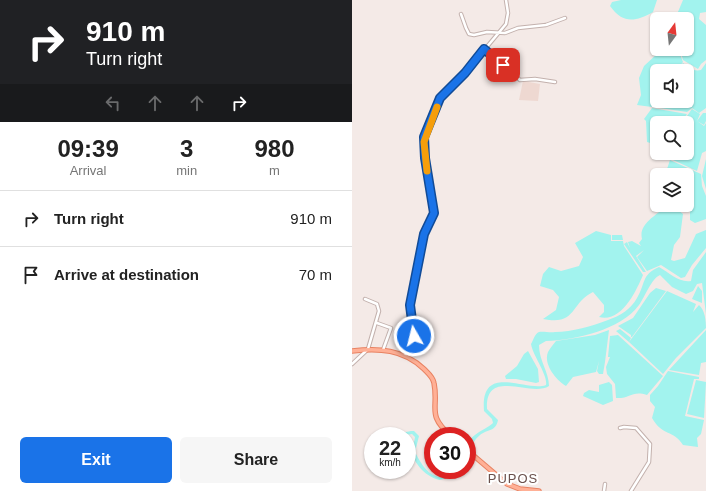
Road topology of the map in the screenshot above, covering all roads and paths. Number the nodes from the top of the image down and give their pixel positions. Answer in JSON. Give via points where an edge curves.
{"nodes":[{"id":1,"x":506,"y":0,"type":"edge"},
{"id":2,"x":461,"y":14,"type":"dead end"},
{"id":3,"x":565,"y":18,"type":"dead end"},
{"id":4,"x":499,"y":33,"type":"junction"},
{"id":5,"x":484,"y":49,"type":"junction"},
{"id":6,"x":555,"y":82,"type":"dead end"},
{"id":7,"x":365,"y":299,"type":"dead end"},
{"id":8,"x":377,"y":323,"type":"junction"},
{"id":9,"x":368,"y":349,"type":"junction"},
{"id":10,"x":382,"y":350,"type":"junction"},
{"id":11,"x":352,"y":351,"type":"edge"},
{"id":12,"x":405,"y":355,"type":"junction"},
{"id":13,"x":352,"y":364,"type":"edge"},
{"id":14,"x":442,"y":427,"type":"edge"},
{"id":15,"x":620,"y":428,"type":"dead end"},
{"id":16,"x":476,"y":458,"type":"edge"},
{"id":17,"x":605,"y":484,"type":"dead end"},
{"id":18,"x":531,"y":491,"type":"edge"},
{"id":19,"x":539,"y":491,"type":"edge"},
{"id":20,"x":604,"y":491,"type":"edge"},
{"id":21,"x":631,"y":491,"type":"edge"}],
"edges":[{"from":1,"to":4,"type":"street","via":[[507,20]]},
{"from":2,"to":4,"type":"street","via":[[469,34]]},
{"from":3,"to":4,"type":"street","via":[[538,27]]},
{"from":4,"to":5,"type":"street"},
{"from":5,"to":6,"type":"street","via":[[520,80]]},
{"from":5,"to":12,"type":"street","via":[[440,98],[424,137],[434,213],[424,234],[410,309],[413,340]]},
{"from":7,"to":8,"type":"street","via":[[379,307]]},
{"from":8,"to":9,"type":"street"},
{"from":8,"to":10,"type":"street","via":[[391,328]]},
{"from":9,"to":10,"type":"main road"},
{"from":9,"to":11,"type":"main road"},
{"from":9,"to":13,"type":"street"},
{"from":10,"to":12,"type":"main road"},
{"from":12,"to":14,"type":"main road","via":[[416,361],[432,377],[434,415]]},
{"from":15,"to":21,"type":"street","via":[[636,428],[650,444],[649,462]]},
{"from":16,"to":18,"type":"main road","via":[[507,484]]},
{"from":17,"to":20,"type":"street"},
{"from":18,"to":19,"type":"main road"}]}
